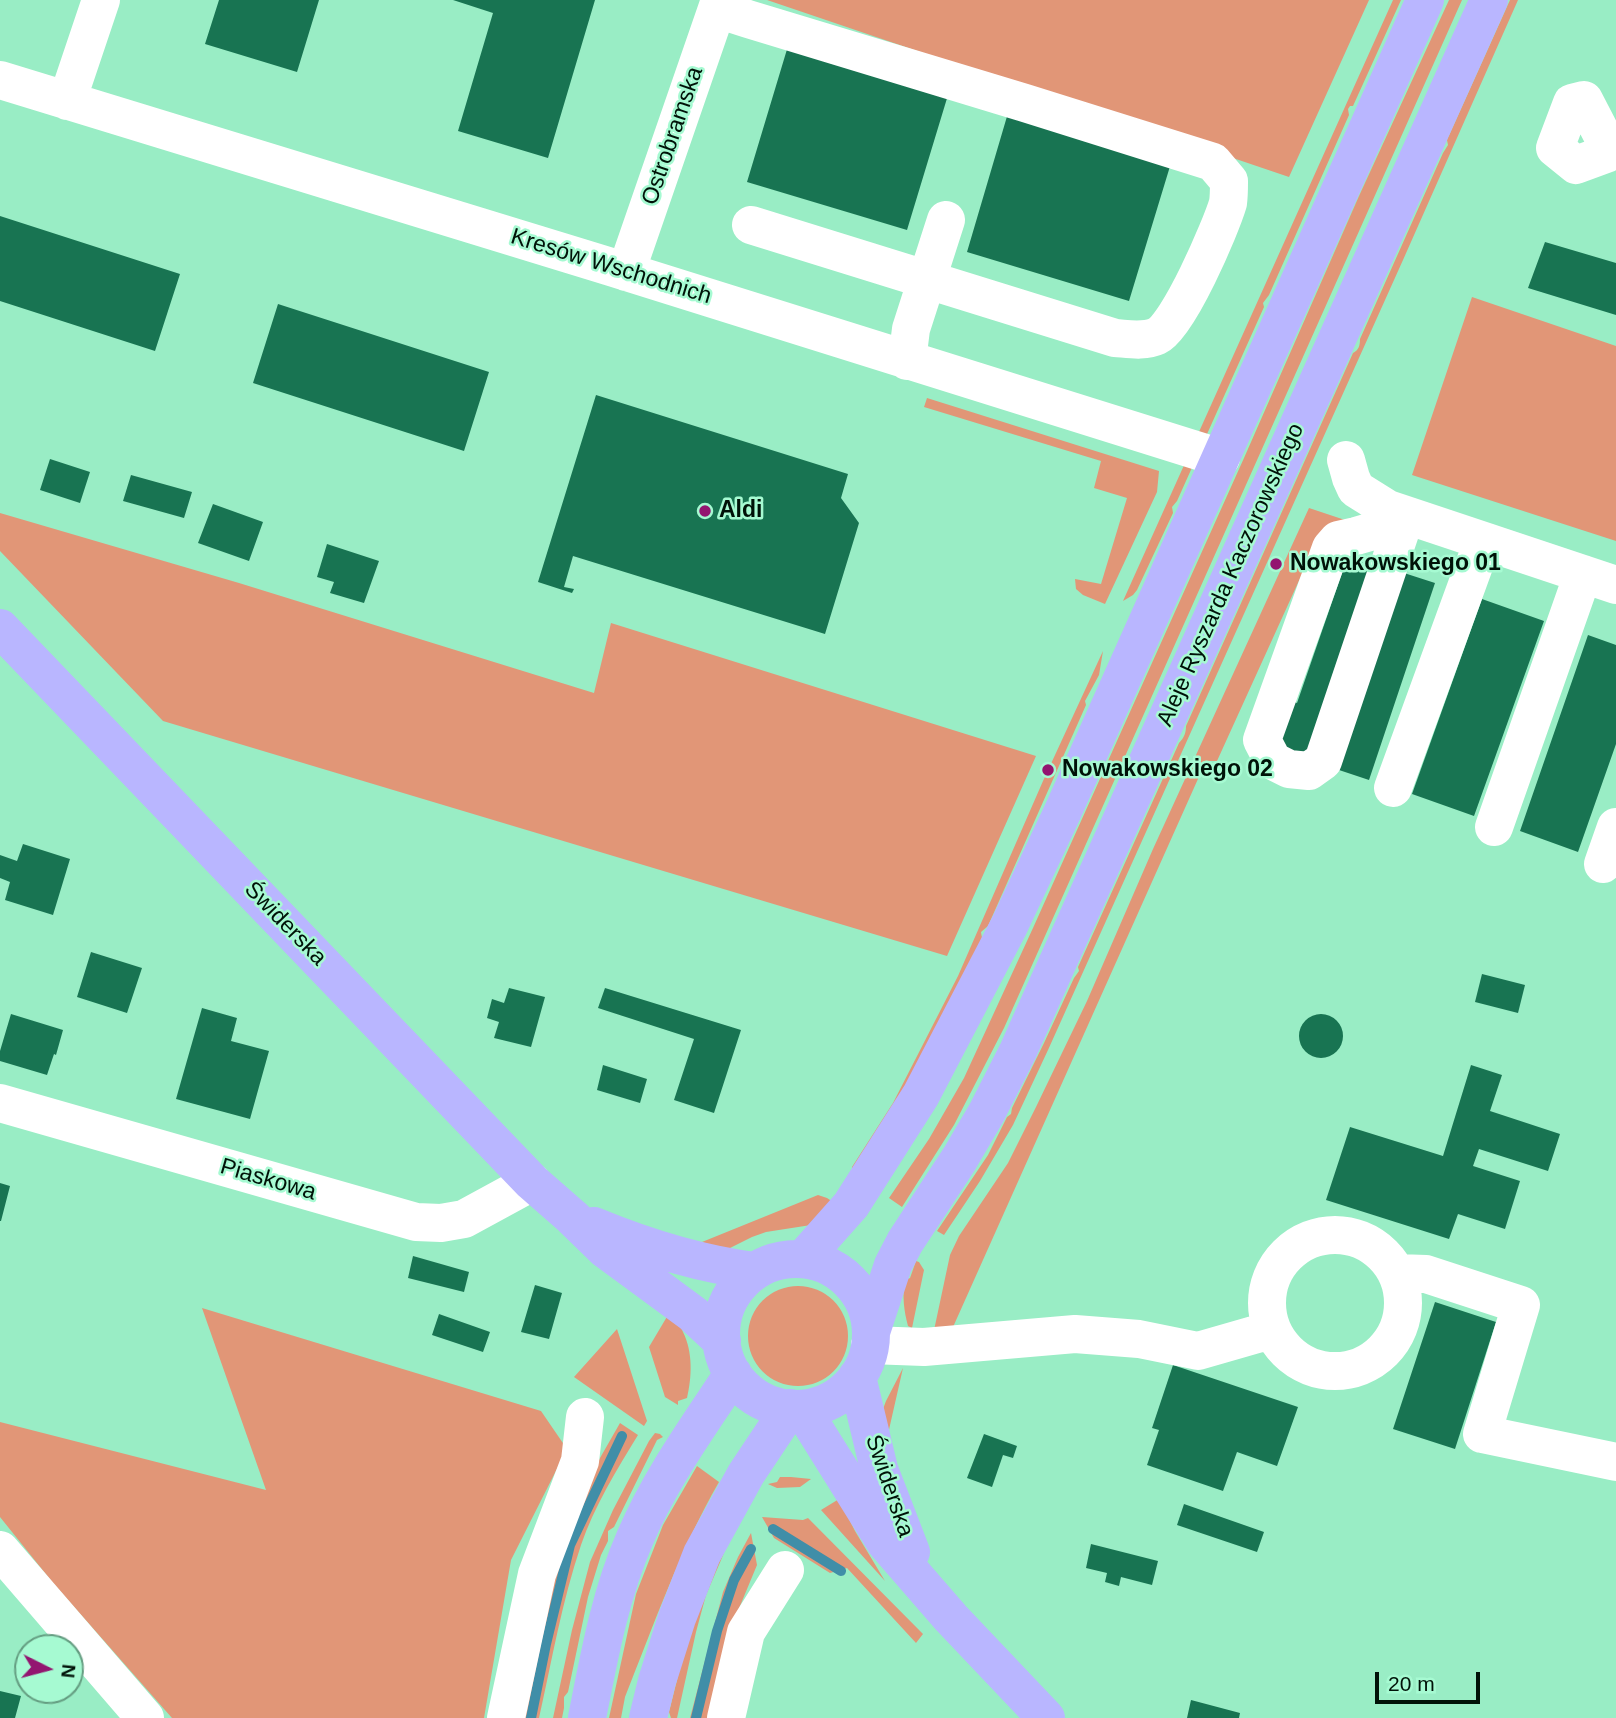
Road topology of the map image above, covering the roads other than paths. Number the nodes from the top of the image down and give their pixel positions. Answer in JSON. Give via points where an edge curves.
{"nodes":[{"id":1,"x":101,"y":0,"type":"edge"},
{"id":2,"x":1425,"y":0,"type":"edge"},
{"id":3,"x":1489,"y":0,"type":"edge"},
{"id":4,"x":718,"y":4,"type":"edge"},
{"id":5,"x":0,"y":80,"type":"edge"},
{"id":6,"x":67,"y":101,"type":"junction"},
{"id":7,"x":946,"y":220,"type":"dead end"},
{"id":8,"x":751,"y":225,"type":"dead end"},
{"id":9,"x":626,"y":272,"type":"junction"},
{"id":10,"x":927,"y":279,"type":"junction"},
{"id":11,"x":907,"y":361,"type":"junction"},
{"id":12,"x":1221,"y":458,"type":"junction"},
{"id":13,"x":1346,"y":460,"type":"dead end"},
{"id":14,"x":1403,"y":514,"type":"junction"},
{"id":15,"x":1483,"y":541,"type":"junction"},
{"id":16,"x":1599,"y":580,"type":"edge"},
{"id":17,"x":0,"y":628,"type":"edge"},
{"id":18,"x":1393,"y":788,"type":"dead end"},
{"id":19,"x":1494,"y":827,"type":"dead end"},
{"id":20,"x":1616,"y":827,"type":"edge"},
{"id":21,"x":1603,"y":864,"type":"dead end"},
{"id":22,"x":0,"y":1103,"type":"edge"},
{"id":23,"x":532,"y":1182,"type":"junction"},
{"id":24,"x":572,"y":1217,"type":"junction"},
{"id":25,"x":803,"y":1259,"type":"junction"},
{"id":26,"x":755,"y":1271,"type":"junction"},
{"id":27,"x":1397,"y":1273,"type":"junction"},
{"id":28,"x":1271,"y":1330,"type":"junction"},
{"id":29,"x":866,"y":1351,"type":"junction"},
{"id":30,"x":727,"y":1357,"type":"junction"},
{"id":31,"x":796,"y":1408,"type":"junction"},
{"id":32,"x":585,"y":1418,"type":"dead end"},
{"id":33,"x":1616,"y":1462,"type":"edge"},
{"id":34,"x":0,"y":1550,"type":"edge"},
{"id":35,"x":785,"y":1570,"type":"dead end"},
{"id":36,"x":929,"y":1592,"type":"junction"},
{"id":37,"x":145,"y":1718,"type":"edge"},
{"id":38,"x":506,"y":1718,"type":"edge"},
{"id":39,"x":586,"y":1718,"type":"edge"},
{"id":40,"x":648,"y":1718,"type":"edge"},
{"id":41,"x":726,"y":1718,"type":"edge"},
{"id":42,"x":1046,"y":1718,"type":"edge"}],
"edges":[{"from":1,"to":6,"type":"street"},
{"from":2,"to":12,"type":"main road"},
{"from":3,"to":29,"type":"main road","name":"Aleje Ryszarda Kaczorowskiego","via":[[1018,1051],[987,1112],[893,1265]]},
{"from":4,"to":9,"type":"street","name":"Ostrobramska"},
{"from":4,"to":10,"type":"street","via":[[747,19],[1213,162],[1229,181],[1216,236],[1180,309],[1160,335],[1143,340],[1115,338]]},
{"from":5,"to":6,"type":"street","name":"Kresów Wschodnich"},
{"from":6,"to":9,"type":"street","name":"Kresów Wschodnich"},
{"from":7,"to":10,"type":"street"},
{"from":8,"to":10,"type":"street"},
{"from":9,"to":11,"type":"street","name":"Kresów Wschodnich"},
{"from":10,"to":11,"type":"street"},
{"from":11,"to":12,"type":"street","name":"Kresów Wschodnich"},
{"from":12,"to":25,"type":"main road","via":[[1063,811],[946,1049],[861,1191]]},
{"from":13,"to":14,"type":"street","via":[[1356,489]]},
{"from":14,"to":14,"type":"street","via":[[1322,761],[1308,771],[1289,769],[1273,761],[1262,740],[1331,548],[1338,540],[1390,526]]},
{"from":14,"to":15,"type":"street"},
{"from":15,"to":16,"type":"street"},
{"from":15,"to":18,"type":"street"},
{"from":16,"to":19,"type":"street"},
{"from":17,"to":23,"type":"main road","name":"Świderska"},
{"from":20,"to":21,"type":"street"},
{"from":22,"to":23,"type":"street","name":"Piaskowa","via":[[416,1222],[464,1219]]},
{"from":23,"to":24,"type":"main road","name":"Świderska"},
{"from":24,"to":26,"type":"main road","name":"Świderska","via":[[692,1259]]},
{"from":24,"to":30,"type":"main road","name":"Świderska","via":[[606,1250],[693,1314]]},
{"from":25,"to":26,"type":"main road","via":[[778,1261]]},
{"from":25,"to":29,"type":"main road","via":[[829,1267],[859,1293],[869,1318]]},
{"from":26,"to":30,"type":"main road","via":[[744,1280],[724,1314]]},
{"from":27,"to":28,"type":"street","via":[[1383,1254],[1364,1241],[1341,1235],[1318,1237],[1296,1246],[1279,1262],[1269,1283],[1266,1307]]},
{"from":27,"to":28,"type":"street","via":[[1403,1294],[1395,1337],[1363,1366],[1342,1372],[1320,1371],[1299,1363]]},
{"from":27,"to":33,"type":"street","via":[[1426,1275],[1521,1305],[1482,1434]]},
{"from":28,"to":29,"type":"street","via":[[1198,1351],[1139,1339],[1075,1334]]},
{"from":29,"to":31,"type":"main road","via":[[848,1387],[827,1402]]},
{"from":29,"to":36,"type":"main road","name":"Świderska","via":[[879,1469]]},
{"from":30,"to":31,"type":"main road","via":[[740,1383],[757,1398]]},
{"from":30,"to":39,"type":"main road","via":[[634,1539],[613,1599]]},
{"from":31,"to":36,"type":"main road","name":"Świderska","via":[[885,1542]]},
{"from":31,"to":40,"type":"main road","via":[[746,1474],[702,1554],[677,1618]]},
{"from":32,"to":38,"type":"street","via":[[580,1461],[537,1574]]},
{"from":34,"to":37,"type":"street"},
{"from":35,"to":41,"type":"street","via":[[746,1632]]},
{"from":36,"to":42,"type":"main road","name":"Świderska"}]}
